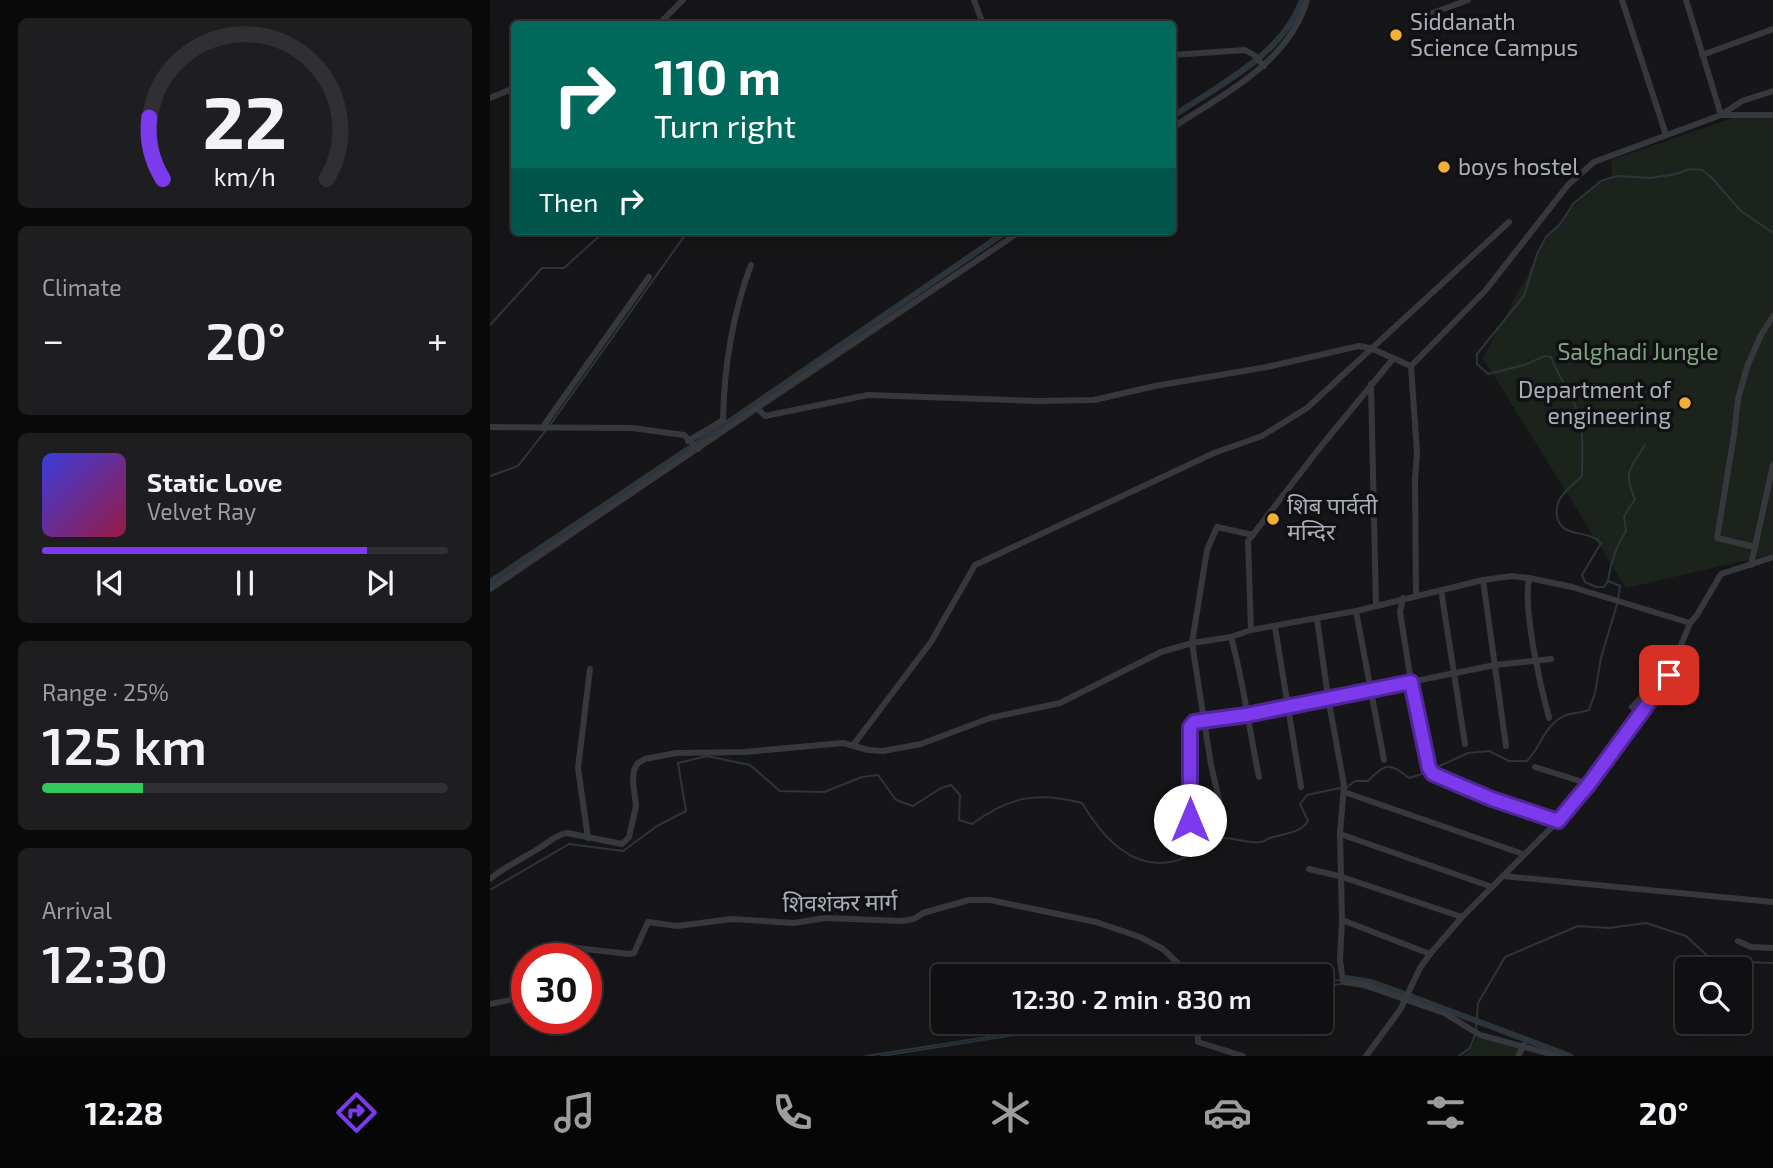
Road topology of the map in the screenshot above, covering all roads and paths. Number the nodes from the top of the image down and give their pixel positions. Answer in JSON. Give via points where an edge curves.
{"nodes":[{"id":1,"x":683,"y":0,"type":"edge"},
{"id":2,"x":975,"y":0,"type":"edge"},
{"id":3,"x":1307,"y":0,"type":"edge"},
{"id":4,"x":1468,"y":0,"type":"edge"},
{"id":5,"x":1622,"y":0,"type":"edge"},
{"id":6,"x":1686,"y":0,"type":"edge"},
{"id":7,"x":1414,"y":20,"type":"dead end"},
{"id":8,"x":662,"y":21,"type":"edge"},
{"id":9,"x":982,"y":21,"type":"edge"},
{"id":10,"x":1773,"y":29,"type":"edge"},
{"id":11,"x":1176,"y":55,"type":"edge"},
{"id":12,"x":1702,"y":55,"type":"junction"},
{"id":13,"x":1260,"y":62,"type":"junction"},
{"id":14,"x":511,"y":89,"type":"edge"},
{"id":15,"x":1773,"y":90,"type":"edge"},
{"id":16,"x":490,"y":98,"type":"edge"},
{"id":17,"x":1721,"y":115,"type":"junction"},
{"id":18,"x":1773,"y":115,"type":"edge"},
{"id":19,"x":1176,"y":125,"type":"edge"},
{"id":20,"x":1666,"y":135,"type":"junction"},
{"id":21,"x":1509,"y":222,"type":"dead end"},
{"id":22,"x":1015,"y":235,"type":"edge"},
{"id":23,"x":751,"y":265,"type":"dead end"},
{"id":24,"x":649,"y":277,"type":"dead end"},
{"id":25,"x":1773,"y":316,"type":"edge"},
{"id":26,"x":1370,"y":348,"type":"junction"},
{"id":27,"x":1392,"y":360,"type":"junction"},
{"id":28,"x":1411,"y":366,"type":"junction"},
{"id":29,"x":1371,"y":384,"type":"junction"},
{"id":30,"x":757,"y":408,"type":"junction"},
{"id":31,"x":490,"y":427,"type":"edge"},
{"id":32,"x":547,"y":428,"type":"junction"},
{"id":33,"x":693,"y":445,"type":"junction"},
{"id":34,"x":1773,"y":466,"type":"edge"},
{"id":35,"x":1252,"y":535,"type":"junction"},
{"id":36,"x":1755,"y":547,"type":"junction"},
{"id":37,"x":1773,"y":557,"type":"edge"},
{"id":38,"x":1751,"y":565,"type":"junction"},
{"id":39,"x":1529,"y":578,"type":"junction"},
{"id":40,"x":1483,"y":580,"type":"junction"},
{"id":41,"x":490,"y":589,"type":"edge"},
{"id":42,"x":1441,"y":590,"type":"junction"},
{"id":43,"x":1416,"y":595,"type":"junction"},
{"id":44,"x":1403,"y":598,"type":"junction"},
{"id":45,"x":1376,"y":606,"type":"junction"},
{"id":46,"x":1356,"y":611,"type":"junction"},
{"id":47,"x":1317,"y":619,"type":"junction"},
{"id":48,"x":1690,"y":623,"type":"junction"},
{"id":49,"x":1275,"y":626,"type":"junction"},
{"id":50,"x":1251,"y":630,"type":"junction"},
{"id":51,"x":1231,"y":637,"type":"junction"},
{"id":52,"x":1192,"y":643,"type":"junction"},
{"id":53,"x":1537,"y":659,"type":"junction"},
{"id":54,"x":1551,"y":659,"type":"dead end"},
{"id":55,"x":1495,"y":665,"type":"junction"},
{"id":56,"x":590,"y":669,"type":"dead end"},
{"id":57,"x":1453,"y":674,"type":"junction"},
{"id":58,"x":1411,"y":682,"type":"junction"},
{"id":59,"x":1370,"y":690,"type":"junction"},
{"id":60,"x":1654,"y":696,"type":"junction"},
{"id":61,"x":1328,"y":697,"type":"junction"},
{"id":62,"x":1288,"y":706,"type":"junction"},
{"id":63,"x":1632,"y":707,"type":"dead end"},
{"id":64,"x":1246,"y":715,"type":"junction"},
{"id":65,"x":1549,"y":718,"type":"dead end"},
{"id":66,"x":1204,"y":720,"type":"junction"},
{"id":67,"x":854,"y":744,"type":"junction"},
{"id":68,"x":1465,"y":744,"type":"dead end"},
{"id":69,"x":1506,"y":746,"type":"dead end"},
{"id":70,"x":1384,"y":760,"type":"dead end"},
{"id":71,"x":1535,"y":767,"type":"dead end"},
{"id":72,"x":1259,"y":777,"type":"dead end"},
{"id":73,"x":1589,"y":784,"type":"junction"},
{"id":74,"x":1301,"y":787,"type":"dead end"},
{"id":75,"x":1344,"y":788,"type":"junction"},
{"id":76,"x":1220,"y":804,"type":"dead end"},
{"id":77,"x":1190,"y":820,"type":"dead end"},
{"id":78,"x":1558,"y":821,"type":"junction"},
{"id":79,"x":1339,"y":834,"type":"junction"},
{"id":80,"x":588,"y":838,"type":"junction"},
{"id":81,"x":1523,"y":854,"type":"junction"},
{"id":82,"x":1309,"y":869,"type":"dead end"},
{"id":83,"x":1339,"y":876,"type":"junction"},
{"id":84,"x":1503,"y":876,"type":"junction"},
{"id":85,"x":490,"y":879,"type":"edge"},
{"id":86,"x":1492,"y":887,"type":"junction"},
{"id":87,"x":1773,"y":902,"type":"edge"},
{"id":88,"x":1462,"y":917,"type":"junction"},
{"id":89,"x":1342,"y":920,"type":"junction"},
{"id":90,"x":1738,"y":941,"type":"dead end"},
{"id":91,"x":1773,"y":948,"type":"edge"},
{"id":92,"x":602,"y":951,"type":"edge"},
{"id":93,"x":1430,"y":954,"type":"junction"},
{"id":94,"x":1178,"y":964,"type":"edge"},
{"id":95,"x":1405,"y":999,"type":"junction"},
{"id":96,"x":511,"y":1000,"type":"edge"},
{"id":97,"x":490,"y":1004,"type":"edge"},
{"id":98,"x":1198,"y":1034,"type":"edge"},
{"id":99,"x":1524,"y":1045,"type":"junction"},
{"id":100,"x":1243,"y":1056,"type":"edge"},
{"id":101,"x":1366,"y":1056,"type":"edge"},
{"id":102,"x":1518,"y":1056,"type":"edge"},
{"id":103,"x":1558,"y":1056,"type":"edge"}],
"edges":[{"from":1,"to":8,"type":"street"},
{"from":2,"to":9,"type":"street"},
{"from":3,"to":13,"type":"street","via":[[1293,33]]},
{"from":4,"to":7,"type":"street"},
{"from":5,"to":20,"type":"street"},
{"from":6,"to":12,"type":"street"},
{"from":10,"to":12,"type":"street"},
{"from":11,"to":13,"type":"street","via":[[1245,50]]},
{"from":12,"to":17,"type":"street"},
{"from":13,"to":19,"type":"street"},
{"from":14,"to":16,"type":"street"},
{"from":15,"to":17,"type":"street"},
{"from":17,"to":18,"type":"street"},
{"from":17,"to":20,"type":"street"},
{"from":20,"to":28,"type":"street","via":[[1594,162],[1568,185],[1485,291]]},
{"from":21,"to":26,"type":"street"},
{"from":22,"to":30,"type":"street"},
{"from":23,"to":33,"type":"street","via":[[726,370],[723,420]]},
{"from":24,"to":32,"type":"street"},
{"from":25,"to":36,"type":"street","via":[[1747,367],[1738,398],[1717,538]]},
{"from":26,"to":27,"type":"street"},
{"from":26,"to":30,"type":"street","via":[[1359,346],[1094,400],[868,395],[765,416]]},
{"from":26,"to":67,"type":"street","via":[[1307,408],[1262,436],[1214,453],[975,565],[931,642]]},
{"from":27,"to":28,"type":"street"},
{"from":27,"to":29,"type":"street"},
{"from":28,"to":43,"type":"street","via":[[1417,453]]},
{"from":29,"to":35,"type":"street"},
{"from":29,"to":45,"type":"street"},
{"from":30,"to":33,"type":"street"},
{"from":31,"to":32,"type":"street"},
{"from":32,"to":33,"type":"street","via":[[632,428],[684,435]]},
{"from":33,"to":41,"type":"street"},
{"from":34,"to":36,"type":"street"},
{"from":35,"to":50,"type":"street","via":[[1248,541]]},
{"from":35,"to":52,"type":"street","via":[[1217,527],[1207,550]]},
{"from":36,"to":38,"type":"street"},
{"from":37,"to":38,"type":"street"},
{"from":38,"to":48,"type":"street","via":[[1721,574]]},
{"from":39,"to":40,"type":"street"},
{"from":39,"to":48,"type":"street"},
{"from":39,"to":53,"type":"street","via":[[1527,597]]},
{"from":40,"to":42,"type":"street"},
{"from":40,"to":55,"type":"street"},
{"from":42,"to":43,"type":"street"},
{"from":42,"to":57,"type":"street"},
{"from":43,"to":44,"type":"street"},
{"from":44,"to":45,"type":"street"},
{"from":44,"to":58,"type":"street","via":[[1400,612]]},
{"from":45,"to":46,"type":"street"},
{"from":46,"to":47,"type":"street"},
{"from":46,"to":59,"type":"street"},
{"from":47,"to":49,"type":"street"},
{"from":47,"to":61,"type":"street"},
{"from":48,"to":60,"type":"street","via":[[1669,675]]},
{"from":49,"to":50,"type":"street"},
{"from":49,"to":62,"type":"street"},
{"from":50,"to":51,"type":"street"},
{"from":51,"to":52,"type":"street"},
{"from":51,"to":64,"type":"street"},
{"from":52,"to":66,"type":"street"},
{"from":52,"to":67,"type":"street","via":[[1161,652],[1060,703],[990,718],[920,744],[883,751]]},
{"from":53,"to":54,"type":"street"},
{"from":53,"to":55,"type":"street"},
{"from":53,"to":65,"type":"street"},
{"from":55,"to":57,"type":"street"},
{"from":55,"to":69,"type":"street"},
{"from":56,"to":80,"type":"street","via":[[578,768]]},
{"from":57,"to":58,"type":"street"},
{"from":57,"to":68,"type":"street"},
{"from":58,"to":59,"type":"street"},
{"from":58,"to":78,"type":"street","via":[[1431,771],[1492,799]]},
{"from":59,"to":61,"type":"street"},
{"from":59,"to":70,"type":"street"},
{"from":60,"to":63,"type":"street","via":[[1647,691]]},
{"from":60,"to":73,"type":"street"},
{"from":61,"to":62,"type":"street"},
{"from":61,"to":75,"type":"street"},
{"from":62,"to":64,"type":"street"},
{"from":62,"to":74,"type":"street"},
{"from":64,"to":66,"type":"street"},
{"from":64,"to":72,"type":"street"},
{"from":66,"to":76,"type":"street"},
{"from":66,"to":77,"type":"street","via":[[1190,727]]},
{"from":67,"to":80,"type":"street","via":[[676,753],[645,759],[634,770],[636,806],[629,837],[622,844]]},
{"from":71,"to":73,"type":"street"},
{"from":73,"to":78,"type":"street"},
{"from":75,"to":79,"type":"street"},
{"from":75,"to":81,"type":"street"},
{"from":78,"to":81,"type":"street"},
{"from":79,"to":83,"type":"street"},
{"from":79,"to":86,"type":"street"},
{"from":80,"to":85,"type":"street","via":[[559,834]]},
{"from":81,"to":84,"type":"street"},
{"from":82,"to":83,"type":"street"},
{"from":83,"to":88,"type":"street"},
{"from":83,"to":89,"type":"street"},
{"from":84,"to":86,"type":"street"},
{"from":84,"to":87,"type":"street"},
{"from":86,"to":88,"type":"street"},
{"from":88,"to":93,"type":"street"},
{"from":89,"to":93,"type":"street"},
{"from":89,"to":95,"type":"street","via":[[1344,983]]},
{"from":90,"to":91,"type":"street"},
{"from":92,"to":94,"type":"street","name":"शिवशंकर मार्ग","via":[[634,953],[648,922],[677,926],[732,919],[794,923],[825,918],[901,920],[969,900],[990,900],[1096,922],[1153,942]]},
{"from":93,"to":95,"type":"street"},
{"from":95,"to":99,"type":"street","via":[[1444,1013],[1477,1033]]},
{"from":95,"to":101,"type":"street"},
{"from":96,"to":97,"type":"street"},
{"from":98,"to":100,"type":"street","via":[[1198,1042]]},
{"from":99,"to":102,"type":"street"},
{"from":99,"to":103,"type":"street"}]}
